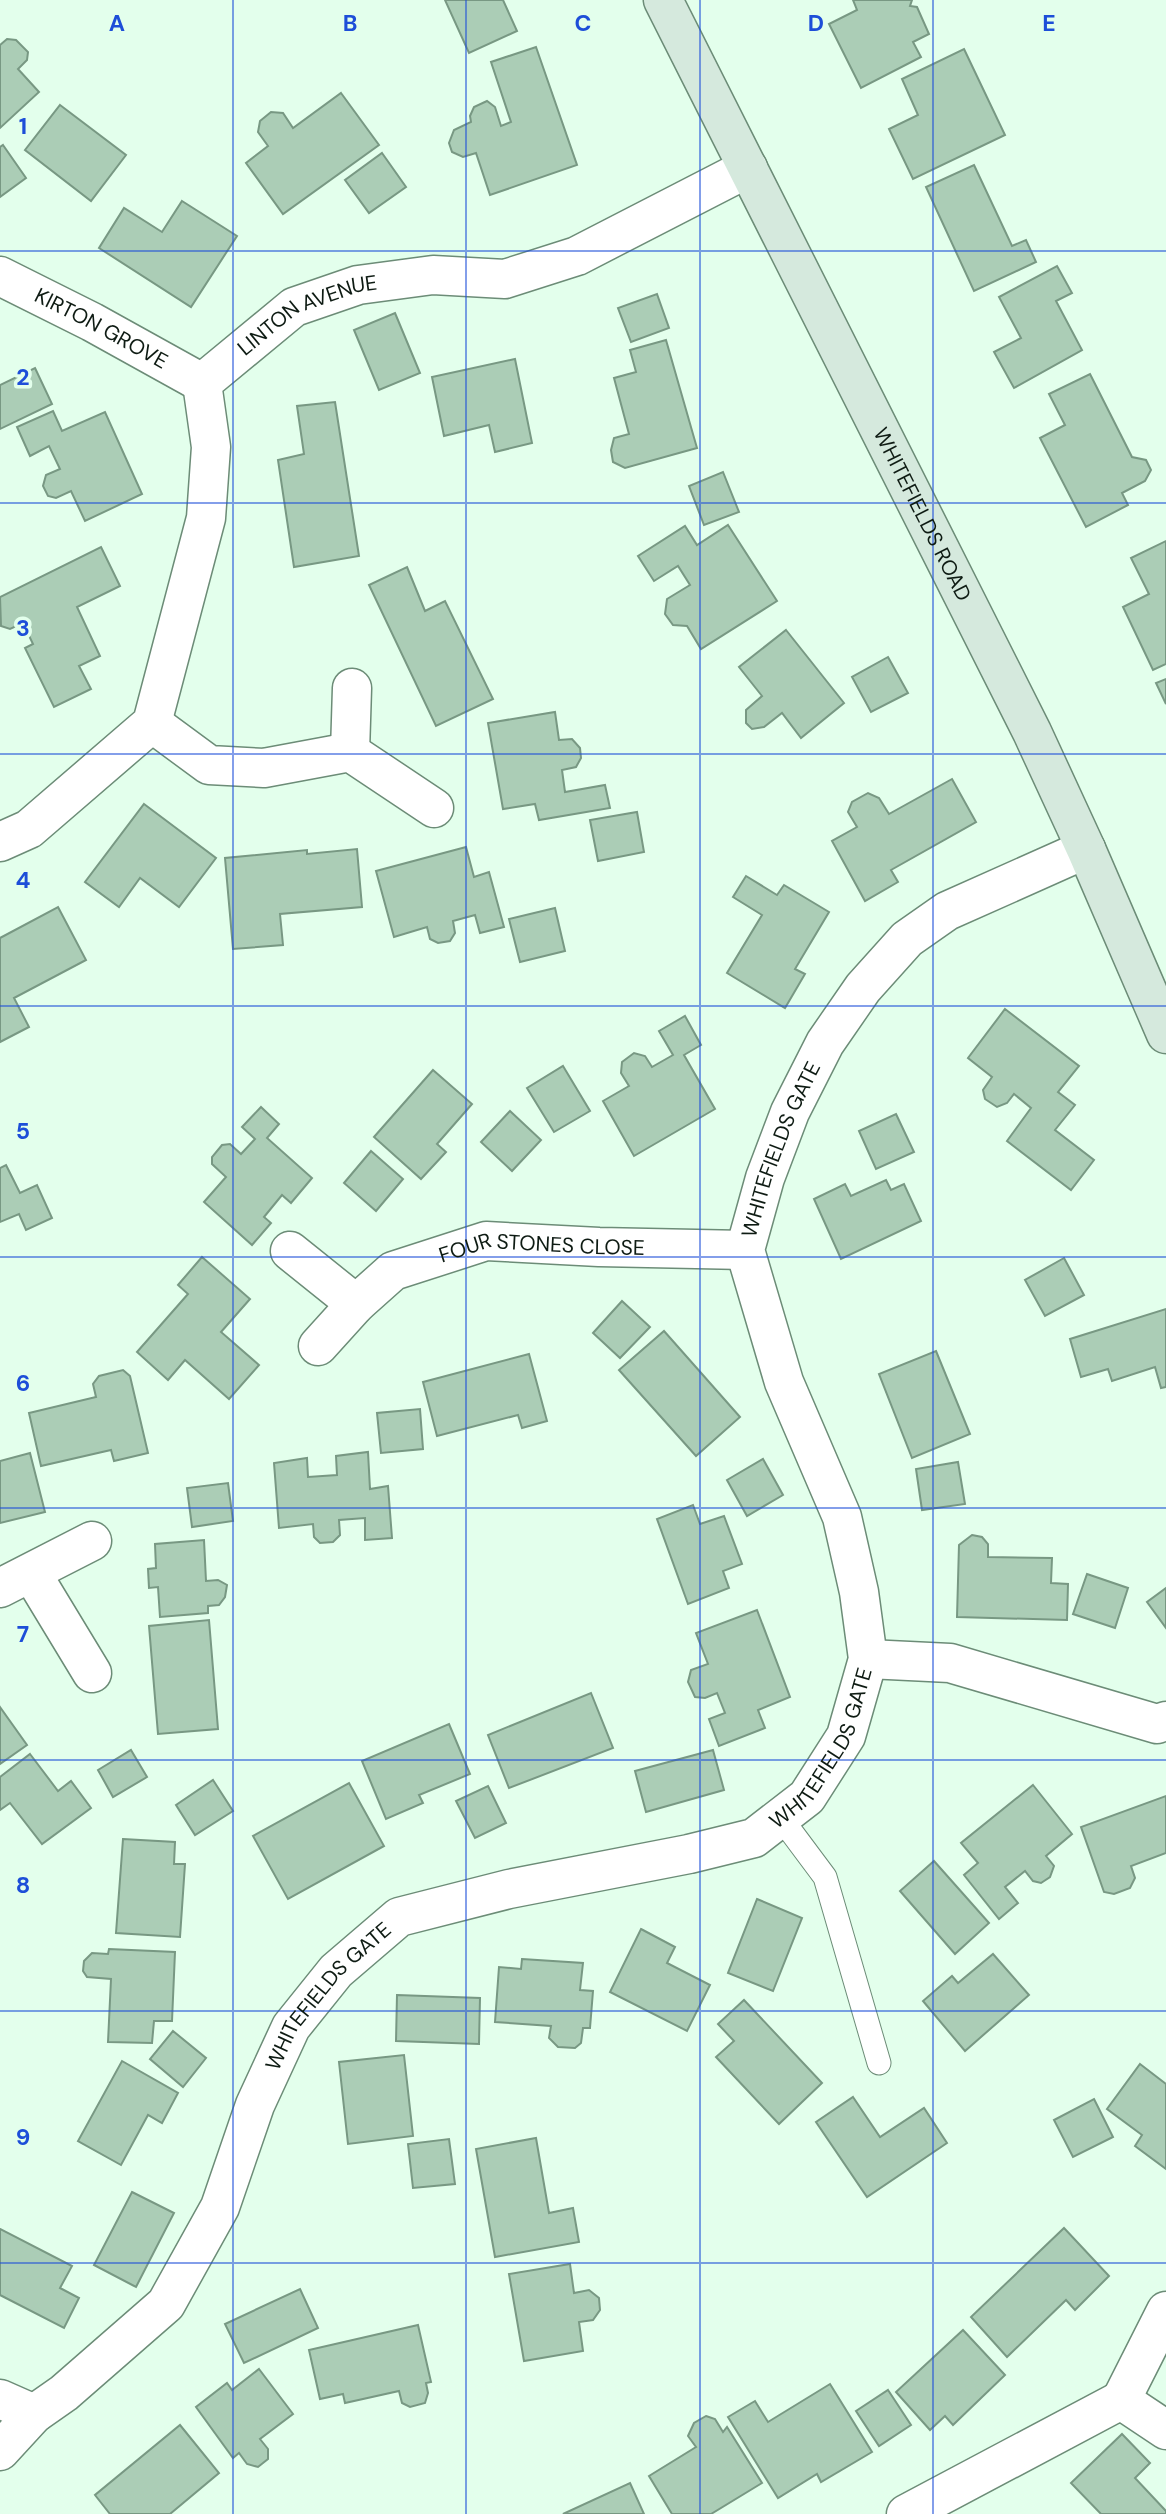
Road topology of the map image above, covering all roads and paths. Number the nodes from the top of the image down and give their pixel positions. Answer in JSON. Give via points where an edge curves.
{"nodes":[{"id":1,"x":663,"y":0,"type":"edge"},
{"id":2,"x":748,"y":168,"type":"junction"},
{"id":3,"x":0,"y":276,"type":"edge"},
{"id":4,"x":202,"y":383,"type":"junction"},
{"id":5,"x":352,"y":688,"type":"dead end"},
{"id":6,"x":152,"y":723,"type":"junction"},
{"id":7,"x":351,"y":752,"type":"junction"},
{"id":8,"x":433,"y":808,"type":"dead end"},
{"id":9,"x":0,"y":842,"type":"edge"},
{"id":10,"x":1086,"y":849,"type":"junction"},
{"id":11,"x":1166,"y":1034,"type":"edge"},
{"id":12,"x":745,"y":1250,"type":"junction"},
{"id":13,"x":290,"y":1251,"type":"dead end"},
{"id":14,"x":356,"y":1304,"type":"junction"},
{"id":15,"x":318,"y":1346,"type":"dead end"},
{"id":16,"x":92,"y":1541,"type":"dead end"},
{"id":17,"x":16,"y":1581,"type":"edge"},
{"id":18,"x":868,"y":1658,"type":"junction"},
{"id":19,"x":92,"y":1674,"type":"dead end"},
{"id":20,"x":1166,"y":1721,"type":"edge"},
{"id":21,"x":781,"y":1818,"type":"junction"},
{"id":22,"x":879,"y":2063,"type":"dead end"},
{"id":23,"x":1166,"y":2311,"type":"edge"},
{"id":24,"x":1121,"y":2400,"type":"junction"},
{"id":25,"x":17,"y":2407,"type":"edge"},
{"id":26,"x":1166,"y":2430,"type":"edge"},
{"id":27,"x":0,"y":2451,"type":"edge"},
{"id":28,"x":906,"y":2514,"type":"edge"}],
"edges":[{"from":1,"to":2,"type":"street","name":"WHITEFIELDS ROAD"},
{"from":2,"to":4,"type":"street","name":"LINTON AVENUE","via":[[578,256],[505,279],[433,275],[358,285],[295,307]]},
{"from":2,"to":10,"type":"street","name":"WHITEFIELDS ROAD","via":[[1032,732]]},
{"from":3,"to":4,"type":"street","name":"KIRTON GROVE"},
{"from":4,"to":6,"type":"street","via":[[211,447],[206,518]]},
{"from":5,"to":7,"type":"street"},
{"from":6,"to":7,"type":"street","via":[[209,765],[264,768]]},
{"from":6,"to":9,"type":"street","via":[[29,829]]},
{"from":7,"to":8,"type":"street"},
{"from":10,"to":11,"type":"street","name":"WHITEFIELDS ROAD"},
{"from":10,"to":12,"type":"street","name":"WHITEFIELDS GATE","via":[[947,911],[907,939],[863,988],[825,1043],[790,1112]]},
{"from":12,"to":14,"type":"street","name":"FOUR STONES CLOSE","via":[[486,1241],[393,1271]]},
{"from":12,"to":18,"type":"street","name":"WHITEFIELDS GATE","via":[[784,1382],[842,1517]]},
{"from":13,"to":14,"type":"street"},
{"from":14,"to":15,"type":"street","name":"FOUR STONES CLOSE"},
{"from":16,"to":17,"type":"street"},
{"from":17,"to":19,"type":"street"},
{"from":18,"to":20,"type":"street","name":"WHITEFIELDS GATE","via":[[950,1663],[1157,1724]]},
{"from":18,"to":21,"type":"street","name":"WHITEFIELDS GATE","via":[[846,1736],[807,1797]]},
{"from":21,"to":22,"type":"lane","via":[[825,1877]]},
{"from":21,"to":25,"type":"street","name":"WHITEFIELDS GATE","via":[[754,1838],[399,1917],[336,1971],[291,2027],[255,2105],[220,2207],[166,2304],[64,2393]]},
{"from":23,"to":24,"type":"street"},
{"from":24,"to":26,"type":"street"},
{"from":24,"to":28,"type":"street"},
{"from":25,"to":27,"type":"street","name":"WHITEFIELDS GATE"}]}
